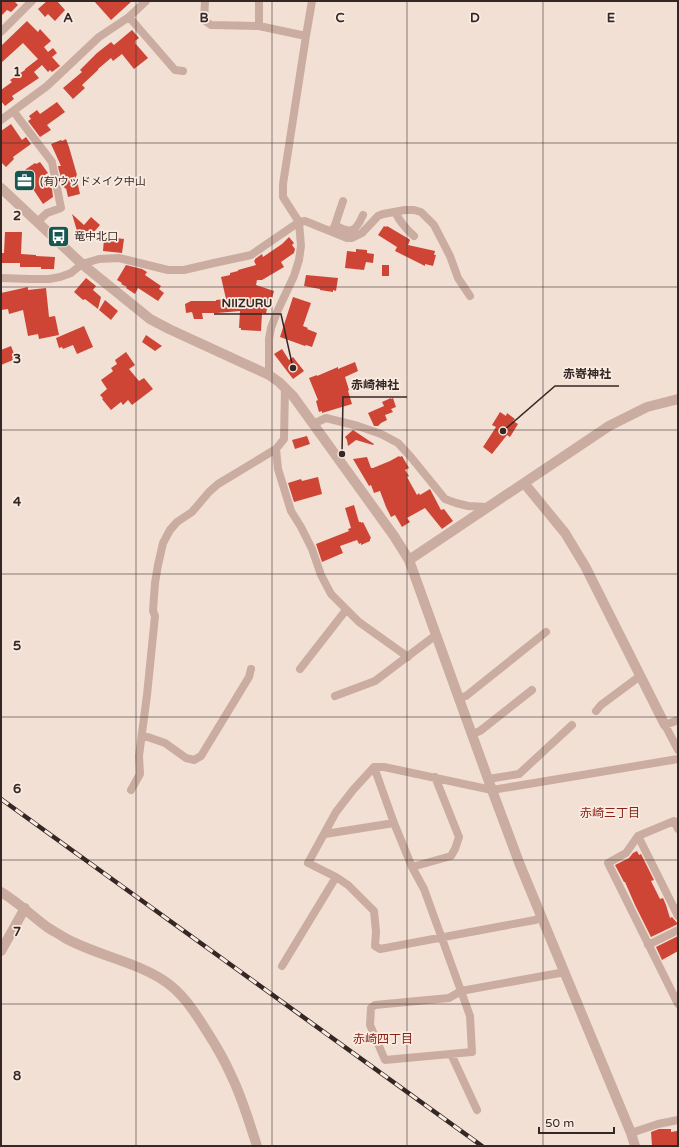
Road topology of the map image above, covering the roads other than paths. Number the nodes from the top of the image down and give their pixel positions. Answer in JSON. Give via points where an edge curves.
{"nodes":[{"id":1,"x":32,"y":1,"type":"edge"},
{"id":2,"x":146,"y":1,"type":"edge"},
{"id":3,"x":205,"y":1,"type":"edge"},
{"id":4,"x":259,"y":1,"type":"edge"},
{"id":5,"x":312,"y":1,"type":"edge"},
{"id":6,"x":129,"y":17,"type":"junction"},
{"id":7,"x":259,"y":26,"type":"junction"},
{"id":8,"x":1,"y":32,"type":"edge"},
{"id":9,"x":306,"y":36,"type":"junction"},
{"id":10,"x":183,"y":71,"type":"dead end"},
{"id":11,"x":14,"y":112,"type":"junction"},
{"id":12,"x":1,"y":120,"type":"edge"},
{"id":13,"x":1,"y":188,"type":"edge"},
{"id":14,"x":343,"y":201,"type":"dead end"},
{"id":15,"x":395,"y":212,"type":"junction"},
{"id":16,"x":364,"y":214,"type":"dead end"},
{"id":17,"x":37,"y":222,"type":"junction"},
{"id":18,"x":299,"y":222,"type":"junction"},
{"id":19,"x":334,"y":228,"type":"junction"},
{"id":20,"x":414,"y":236,"type":"dead end"},
{"id":21,"x":82,"y":264,"type":"junction"},
{"id":22,"x":1,"y":278,"type":"edge"},
{"id":23,"x":470,"y":296,"type":"dead end"},
{"id":24,"x":269,"y":375,"type":"junction"},
{"id":25,"x":285,"y":388,"type":"junction"},
{"id":26,"x":678,"y":399,"type":"edge"},
{"id":27,"x":313,"y":424,"type":"junction"},
{"id":28,"x":276,"y":449,"type":"junction"},
{"id":29,"x":524,"y":483,"type":"junction"},
{"id":30,"x":488,"y":507,"type":"junction"},
{"id":31,"x":409,"y":560,"type":"junction"},
{"id":32,"x":346,"y":610,"type":"junction"},
{"id":33,"x":546,"y":632,"type":"dead end"},
{"id":34,"x":436,"y":636,"type":"junction"},
{"id":35,"x":408,"y":657,"type":"junction"},
{"id":36,"x":251,"y":669,"type":"dead end"},
{"id":37,"x":300,"y":669,"type":"dead end"},
{"id":38,"x":640,"y":676,"type":"junction"},
{"id":39,"x":532,"y":690,"type":"dead end"},
{"id":40,"x":335,"y":696,"type":"dead end"},
{"id":41,"x":459,"y":698,"type":"junction"},
{"id":42,"x":596,"y":711,"type":"dead end"},
{"id":43,"x":678,"y":720,"type":"edge"},
{"id":44,"x":572,"y":725,"type":"dead end"},
{"id":45,"x":665,"y":725,"type":"junction"},
{"id":46,"x":472,"y":734,"type":"junction"},
{"id":47,"x":142,"y":735,"type":"junction"},
{"id":48,"x":678,"y":750,"type":"edge"},
{"id":49,"x":678,"y":759,"type":"edge"},
{"id":50,"x":374,"y":767,"type":"junction"},
{"id":51,"x":436,"y":777,"type":"junction"},
{"id":52,"x":488,"y":779,"type":"junction"},
{"id":53,"x":131,"y":790,"type":"dead end"},
{"id":54,"x":492,"y":790,"type":"junction"},
{"id":55,"x":394,"y":823,"type":"junction"},
{"id":56,"x":678,"y":829,"type":"edge"},
{"id":57,"x":324,"y":834,"type":"junction"},
{"id":58,"x":638,"y":836,"type":"junction"},
{"id":59,"x":412,"y":867,"type":"junction"},
{"id":60,"x":336,"y":877,"type":"junction"},
{"id":61,"x":1,"y":892,"type":"edge"},
{"id":62,"x":25,"y":908,"type":"junction"},
{"id":63,"x":678,"y":916,"type":"edge"},
{"id":64,"x":542,"y":917,"type":"junction"},
{"id":65,"x":678,"y":930,"type":"edge"},
{"id":66,"x":442,"y":937,"type":"junction"},
{"id":67,"x":648,"y":945,"type":"junction"},
{"id":68,"x":1,"y":951,"type":"edge"},
{"id":69,"x":282,"y":966,"type":"dead end"},
{"id":70,"x":565,"y":972,"type":"junction"},
{"id":71,"x":461,"y":991,"type":"junction"},
{"id":72,"x":678,"y":1004,"type":"edge"},
{"id":73,"x":451,"y":1054,"type":"junction"},
{"id":74,"x":476,"y":1110,"type":"dead end"},
{"id":75,"x":678,"y":1120,"type":"edge"},
{"id":76,"x":631,"y":1133,"type":"junction"},
{"id":77,"x":257,"y":1146,"type":"edge"},
{"id":78,"x":635,"y":1146,"type":"edge"}],
"edges":[{"from":1,"to":8,"type":"street"},
{"from":2,"to":6,"type":"street"},
{"from":3,"to":7,"type":"street","via":[[204,20],[211,25]]},
{"from":4,"to":7,"type":"street"},
{"from":5,"to":9,"type":"street"},
{"from":6,"to":10,"type":"street","via":[[175,70]]},
{"from":6,"to":11,"type":"street","via":[[99,37],[47,86]]},
{"from":7,"to":9,"type":"street"},
{"from":9,"to":18,"type":"street","via":[[283,184],[284,197]]},
{"from":11,"to":12,"type":"street"},
{"from":11,"to":17,"type":"street","via":[[52,162],[62,208],[47,213]]},
{"from":13,"to":17,"type":"street"},
{"from":14,"to":19,"type":"street"},
{"from":15,"to":19,"type":"street","via":[[378,216],[362,233],[352,238],[347,238]]},
{"from":15,"to":20,"type":"street"},
{"from":15,"to":23,"type":"street","via":[[421,212],[434,225],[458,278]]},
{"from":16,"to":19,"type":"street","via":[[353,230]]},
{"from":17,"to":21,"type":"street"},
{"from":18,"to":19,"type":"street"},
{"from":18,"to":21,"type":"street","via":[[251,255],[184,270],[168,270],[119,258],[99,259]]},
{"from":18,"to":24,"type":"street","via":[[299,260],[271,328]]},
{"from":21,"to":22,"type":"street","via":[[71,274],[60,277]]},
{"from":21,"to":24,"type":"street","via":[[150,319]]},
{"from":24,"to":25,"type":"street"},
{"from":25,"to":27,"type":"street"},
{"from":25,"to":28,"type":"street","via":[[284,439]]},
{"from":26,"to":29,"type":"street","via":[[647,407],[609,426]]},
{"from":27,"to":30,"type":"street","via":[[326,418],[381,434],[398,443],[445,499],[468,506]]},
{"from":27,"to":31,"type":"street"},
{"from":28,"to":32,"type":"street","via":[[278,469],[291,511],[312,549],[331,594]]},
{"from":28,"to":47,"type":"street","via":[[218,484],[192,512],[177,522],[163,543],[155,582],[155,616]]},
{"from":29,"to":30,"type":"street"},
{"from":29,"to":38,"type":"street","via":[[574,547]]},
{"from":30,"to":31,"type":"street"},
{"from":31,"to":34,"type":"street"},
{"from":32,"to":35,"type":"street"},
{"from":32,"to":37,"type":"street"},
{"from":33,"to":41,"type":"street","via":[[466,696]]},
{"from":34,"to":35,"type":"street"},
{"from":34,"to":41,"type":"street"},
{"from":35,"to":40,"type":"street","via":[[374,681]]},
{"from":36,"to":47,"type":"street","via":[[249,677],[201,756],[194,760],[186,758],[165,743]]},
{"from":38,"to":42,"type":"street"},
{"from":38,"to":45,"type":"street"},
{"from":39,"to":46,"type":"street","via":[[480,731]]},
{"from":41,"to":46,"type":"street"},
{"from":43,"to":45,"type":"street"},
{"from":44,"to":52,"type":"street","via":[[519,774]]},
{"from":45,"to":48,"type":"street"},
{"from":46,"to":52,"type":"street"},
{"from":47,"to":53,"type":"street","via":[[140,774]]},
{"from":49,"to":54,"type":"street"},
{"from":50,"to":51,"type":"street"},
{"from":50,"to":55,"type":"street"},
{"from":50,"to":57,"type":"street","via":[[336,812]]},
{"from":51,"to":54,"type":"street"},
{"from":51,"to":59,"type":"street","via":[[459,837],[451,856]]},
{"from":52,"to":54,"type":"street"},
{"from":54,"to":64,"type":"street"},
{"from":55,"to":57,"type":"street"},
{"from":55,"to":59,"type":"street"},
{"from":56,"to":58,"type":"street","via":[[674,821]]},
{"from":57,"to":60,"type":"street","via":[[308,862]]},
{"from":58,"to":63,"type":"street"},
{"from":58,"to":67,"type":"street","via":[[626,853],[608,863]]},
{"from":59,"to":66,"type":"street","via":[[424,889]]},
{"from":60,"to":66,"type":"street","via":[[348,885],[374,911],[375,946],[380,949]]},
{"from":60,"to":69,"type":"street"},
{"from":61,"to":62,"type":"street"},
{"from":62,"to":68,"type":"street"},
{"from":62,"to":77,"type":"street","via":[[47,927],[66,938],[163,980],[188,1002],[232,1076]]},
{"from":64,"to":66,"type":"street"},
{"from":64,"to":70,"type":"street"},
{"from":65,"to":67,"type":"street"},
{"from":66,"to":71,"type":"street"},
{"from":67,"to":72,"type":"street"},
{"from":70,"to":71,"type":"street"},
{"from":70,"to":76,"type":"street"},
{"from":71,"to":73,"type":"street","via":[[470,1016],[472,1052]]},
{"from":71,"to":73,"type":"street","via":[[449,998],[375,1005],[371,1008],[370,1025],[385,1060]]},
{"from":73,"to":74,"type":"street"},
{"from":75,"to":76,"type":"street"},
{"from":76,"to":78,"type":"street"}]}
